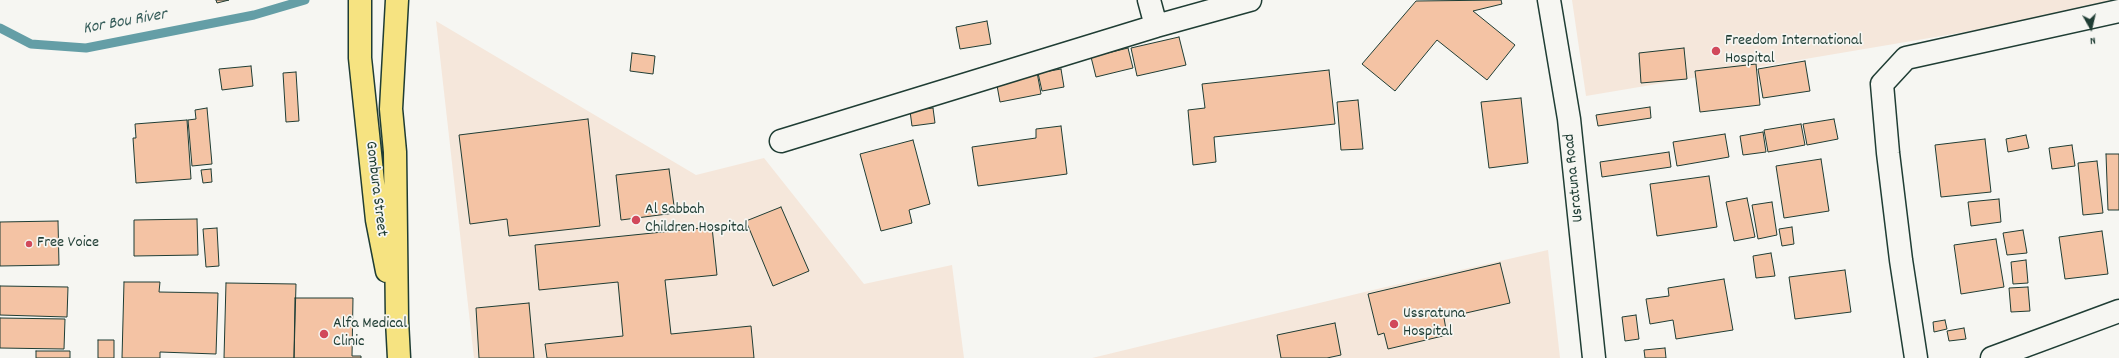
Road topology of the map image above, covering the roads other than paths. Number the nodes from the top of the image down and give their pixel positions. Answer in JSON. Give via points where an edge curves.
{"nodes":[{"id":1,"x":360,"y":0,"type":"edge"},
{"id":2,"x":397,"y":0,"type":"edge"},
{"id":3,"x":1149,"y":0,"type":"edge"},
{"id":4,"x":1250,"y":0,"type":"edge"},
{"id":5,"x":1549,"y":0,"type":"edge"},
{"id":6,"x":2119,"y":11,"type":"edge"},
{"id":7,"x":1156,"y":26,"type":"junction"},
{"id":8,"x":781,"y":141,"type":"dead end"},
{"id":9,"x":2119,"y":311,"type":"edge"},
{"id":10,"x":397,"y":320,"type":"junction"},
{"id":11,"x":2038,"y":349,"type":"edge"},
{"id":12,"x":399,"y":358,"type":"edge"},
{"id":13,"x":1594,"y":358,"type":"edge"},
{"id":14,"x":1916,"y":358,"type":"edge"},
{"id":15,"x":1992,"y":358,"type":"edge"}],
"edges":[{"from":1,"to":10,"type":"main road","name":"Gombura Street","via":[[360,58],[377,220]]},
{"from":2,"to":10,"type":"main road","name":"Gombura Street","via":[[391,109],[395,152]]},
{"from":3,"to":7,"type":"street"},
{"from":4,"to":7,"type":"street"},
{"from":5,"to":13,"type":"street","name":"Usratuna Road","via":[[1569,119]]},
{"from":6,"to":14,"type":"street","via":[[1906,58],[1882,84],[1900,260]]},
{"from":7,"to":8,"type":"street"},
{"from":9,"to":11,"type":"street"},
{"from":10,"to":12,"type":"main road","name":"Gombura Street"},
{"from":11,"to":15,"type":"street"}]}
